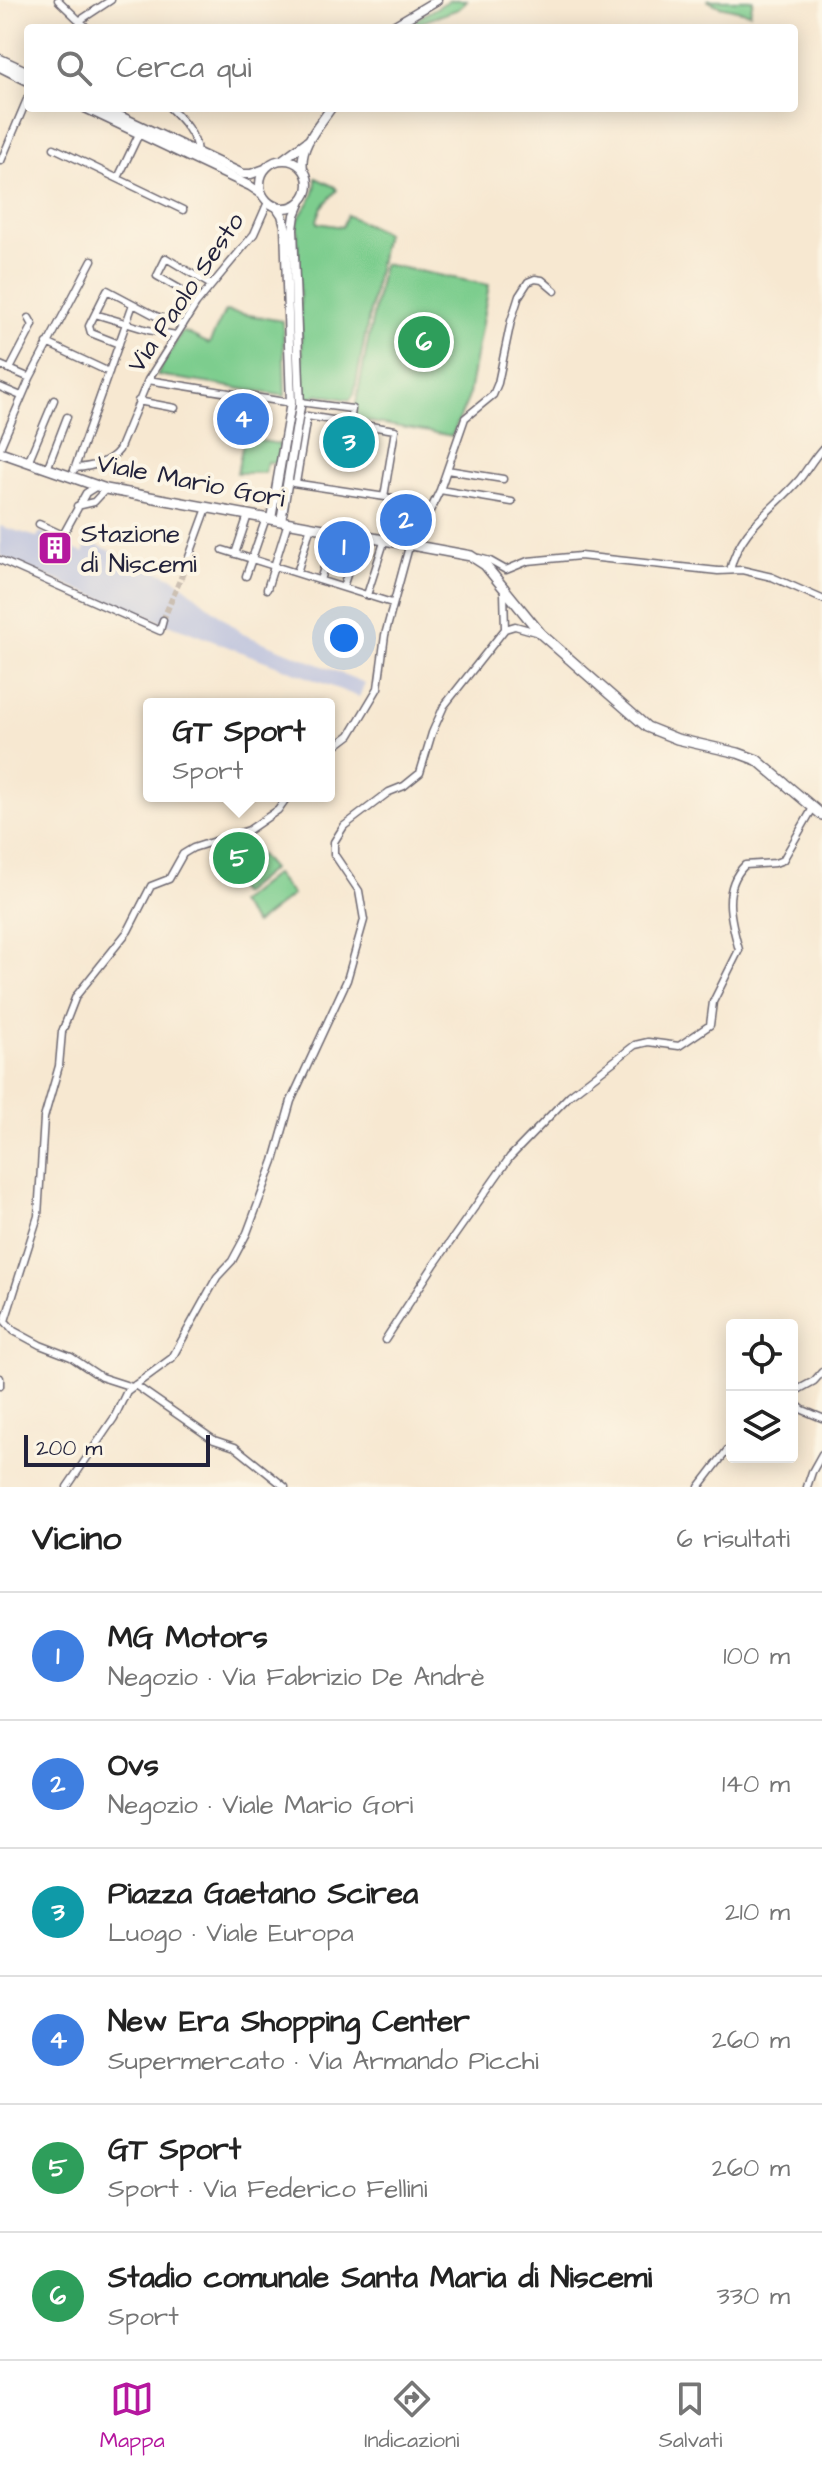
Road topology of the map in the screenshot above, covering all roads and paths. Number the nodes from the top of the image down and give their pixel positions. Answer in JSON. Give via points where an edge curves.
{"nodes":[{"id":1,"x":58,"y":0,"type":"edge"},
{"id":2,"x":437,"y":0,"type":"edge"},
{"id":3,"x":109,"y":1,"type":"edge"},
{"id":4,"x":79,"y":21,"type":"junction"},
{"id":5,"x":82,"y":24,"type":"edge"},
{"id":6,"x":397,"y":24,"type":"edge"},
{"id":7,"x":0,"y":59,"type":"edge"},
{"id":8,"x":0,"y":67,"type":"edge"},
{"id":9,"x":24,"y":70,"type":"edge"},
{"id":10,"x":24,"y":79,"type":"edge"},
{"id":11,"x":24,"y":106,"type":"edge"},
{"id":12,"x":93,"y":112,"type":"edge"},
{"id":13,"x":112,"y":112,"type":"edge"},
{"id":14,"x":174,"y":112,"type":"edge"},
{"id":15,"x":328,"y":112,"type":"edge"},
{"id":16,"x":139,"y":134,"type":"junction"},
{"id":17,"x":309,"y":139,"type":"junction"},
{"id":18,"x":54,"y":148,"type":"dead end"},
{"id":19,"x":197,"y":152,"type":"junction"},
{"id":20,"x":282,"y":160,"type":"junction"},
{"id":21,"x":1,"y":161,"type":"edge"},
{"id":22,"x":265,"y":169,"type":"junction"},
{"id":23,"x":303,"y":169,"type":"junction"},
{"id":24,"x":118,"y":178,"type":"junction"},
{"id":25,"x":269,"y":201,"type":"junction"},
{"id":26,"x":301,"y":201,"type":"junction"},
{"id":27,"x":183,"y":210,"type":"dead end"},
{"id":28,"x":92,"y":260,"type":"dead end"},
{"id":29,"x":211,"y":285,"type":"junction"},
{"id":30,"x":555,"y":291,"type":"dead end"},
{"id":31,"x":199,"y":300,"type":"junction"},
{"id":32,"x":133,"y":304,"type":"junction"},
{"id":33,"x":95,"y":314,"type":"junction"},
{"id":34,"x":29,"y":318,"type":"dead end"},
{"id":35,"x":126,"y":324,"type":"junction"},
{"id":36,"x":183,"y":325,"type":"junction"},
{"id":37,"x":176,"y":335,"type":"junction"},
{"id":38,"x":47,"y":343,"type":"junction"},
{"id":39,"x":119,"y":344,"type":"junction"},
{"id":40,"x":0,"y":365,"type":"edge"},
{"id":41,"x":10,"y":369,"type":"junction"},
{"id":42,"x":109,"y":372,"type":"junction"},
{"id":43,"x":30,"y":378,"type":"junction"},
{"id":44,"x":148,"y":380,"type":"junction"},
{"id":45,"x":0,"y":387,"type":"edge"},
{"id":46,"x":21,"y":396,"type":"junction"},
{"id":47,"x":54,"y":400,"type":"dead end"},
{"id":48,"x":138,"y":401,"type":"junction"},
{"id":49,"x":296,"y":402,"type":"junction"},
{"id":50,"x":175,"y":408,"type":"dead end"},
{"id":51,"x":67,"y":417,"type":"dead end"},
{"id":52,"x":350,"y":423,"type":"junction"},
{"id":53,"x":822,"y":449,"type":"edge"},
{"id":54,"x":0,"y":450,"type":"edge"},
{"id":55,"x":28,"y":462,"type":"junction"},
{"id":56,"x":47,"y":469,"type":"junction"},
{"id":57,"x":447,"y":470,"type":"junction"},
{"id":58,"x":75,"y":475,"type":"junction"},
{"id":59,"x":503,"y":479,"type":"dead end"},
{"id":60,"x":292,"y":483,"type":"junction"},
{"id":61,"x":96,"y":487,"type":"junction"},
{"id":62,"x":440,"y":490,"type":"junction"},
{"id":63,"x":384,"y":497,"type":"junction"},
{"id":64,"x":512,"y":502,"type":"dead end"},
{"id":65,"x":88,"y":503,"type":"junction"},
{"id":66,"x":77,"y":506,"type":"junction"},
{"id":67,"x":207,"y":508,"type":"junction"},
{"id":68,"x":248,"y":515,"type":"junction"},
{"id":69,"x":277,"y":520,"type":"junction"},
{"id":70,"x":39,"y":524,"type":"dead end"},
{"id":71,"x":311,"y":526,"type":"junction"},
{"id":72,"x":336,"y":531,"type":"junction"},
{"id":73,"x":360,"y":535,"type":"junction"},
{"id":74,"x":389,"y":540,"type":"junction"},
{"id":75,"x":412,"y":544,"type":"junction"},
{"id":76,"x":223,"y":550,"type":"dead end"},
{"id":77,"x":235,"y":554,"type":"junction"},
{"id":78,"x":471,"y":556,"type":"junction"},
{"id":79,"x":252,"y":559,"type":"junction"},
{"id":80,"x":0,"y":560,"type":"edge"},
{"id":81,"x":274,"y":566,"type":"junction"},
{"id":82,"x":185,"y":568,"type":"tunnel mouth"},
{"id":83,"x":730,"y":570,"type":"junction"},
{"id":84,"x":297,"y":573,"type":"junction"},
{"id":85,"x":246,"y":576,"type":"dead end"},
{"id":86,"x":320,"y":580,"type":"junction"},
{"id":87,"x":343,"y":587,"type":"junction"},
{"id":88,"x":267,"y":589,"type":"dead end"},
{"id":89,"x":504,"y":589,"type":"junction"},
{"id":90,"x":367,"y":595,"type":"junction"},
{"id":91,"x":822,"y":599,"type":"edge"},
{"id":92,"x":392,"y":603,"type":"junction"},
{"id":93,"x":163,"y":620,"type":"dead end"},
{"id":94,"x":505,"y":629,"type":"junction"},
{"id":95,"x":541,"y":634,"type":"junction"},
{"id":96,"x":335,"y":746,"type":"edge"},
{"id":97,"x":284,"y":802,"type":"edge"},
{"id":98,"x":813,"y":808,"type":"junction"},
{"id":99,"x":822,"y":815,"type":"edge"},
{"id":100,"x":3,"y":1322,"type":"edge"},
{"id":101,"x":385,"y":1340,"type":"dead end"},
{"id":102,"x":822,"y":1372,"type":"edge"},
{"id":103,"x":0,"y":1378,"type":"edge"},
{"id":104,"x":0,"y":1386,"type":"edge"},
{"id":105,"x":133,"y":1386,"type":"junction"},
{"id":106,"x":796,"y":1391,"type":"edge"},
{"id":107,"x":798,"y":1406,"type":"edge"},
{"id":108,"x":822,"y":1418,"type":"edge"},
{"id":109,"x":726,"y":1452,"type":"edge"},
{"id":110,"x":822,"y":1454,"type":"edge"},
{"id":111,"x":67,"y":1487,"type":"edge"},
{"id":112,"x":285,"y":1487,"type":"edge"},
{"id":113,"x":699,"y":1487,"type":"edge"},
{"id":114,"x":807,"y":1487,"type":"edge"}],
"edges":[{"from":1,"to":4,"type":"street"},
{"from":2,"to":6,"type":"street"},
{"from":3,"to":4,"type":"street"},
{"from":4,"to":5,"type":"street"},
{"from":7,"to":9,"type":"street"},
{"from":8,"to":10,"type":"street"},
{"from":11,"to":21,"type":"street"},
{"from":12,"to":16,"type":"street"},
{"from":13,"to":19,"type":"street"},
{"from":14,"to":19,"type":"street"},
{"from":15,"to":17,"type":"street"},
{"from":16,"to":24,"type":"street"},
{"from":16,"to":25,"type":"street","via":[[250,186]]},
{"from":17,"to":20,"type":"street"},
{"from":17,"to":23,"type":"street"},
{"from":18,"to":24,"type":"street"},
{"from":19,"to":22,"type":"street","via":[[243,174]]},
{"from":20,"to":22,"type":"street"},
{"from":20,"to":23,"type":"street"},
{"from":22,"to":25,"type":"street","via":[[260,178]]},
{"from":23,"to":26,"type":"street","via":[[307,189]]},
{"from":24,"to":27,"type":"street"},
{"from":25,"to":26,"type":"street","via":[[289,207]]},
{"from":25,"to":29,"type":"street","name":"Via Paolo Sesto","via":[[254,234]]},
{"from":25,"to":49,"type":"street","via":[[285,226]]},
{"from":26,"to":49,"type":"street","via":[[293,229]]},
{"from":28,"to":38,"type":"street"},
{"from":29,"to":31,"type":"street","name":"Via Paolo Sesto"},
{"from":29,"to":31,"type":"street","via":[[166,258],[157,276]]},
{"from":30,"to":57,"type":"street","via":[[535,279],[523,287],[498,383],[490,399],[465,418]]},
{"from":31,"to":36,"type":"street","name":"Via Paolo Sesto"},
{"from":32,"to":33,"type":"street","via":[[107,290]]},
{"from":32,"to":35,"type":"street"},
{"from":32,"to":36,"type":"street"},
{"from":33,"to":35,"type":"street"},
{"from":33,"to":39,"type":"street","via":[[91,333]]},
{"from":34,"to":41,"type":"street","via":[[33,325]]},
{"from":35,"to":37,"type":"street"},
{"from":35,"to":39,"type":"street"},
{"from":36,"to":37,"type":"street","name":"Via Paolo Sesto"},
{"from":37,"to":44,"type":"street","name":"Via Paolo Sesto"},
{"from":38,"to":42,"type":"street"},
{"from":38,"to":43,"type":"street"},
{"from":39,"to":42,"type":"street"},
{"from":40,"to":41,"type":"street"},
{"from":41,"to":43,"type":"street"},
{"from":42,"to":58,"type":"street"},
{"from":43,"to":46,"type":"street"},
{"from":44,"to":48,"type":"street","name":"Via Paolo Sesto"},
{"from":44,"to":49,"type":"street"},
{"from":45,"to":46,"type":"street"},
{"from":46,"to":54,"type":"street"},
{"from":47,"to":55,"type":"street"},
{"from":48,"to":50,"type":"street"},
{"from":48,"to":58,"type":"street","name":"Via Paolo Sesto","via":[[114,457]]},
{"from":49,"to":52,"type":"street","via":[[352,409]]},
{"from":49,"to":60,"type":"street"},
{"from":49,"to":69,"type":"street"},
{"from":51,"to":56,"type":"street"},
{"from":52,"to":60,"type":"street","via":[[307,416]]},
{"from":52,"to":63,"type":"street","via":[[395,430]]},
{"from":53,"to":83,"type":"street","via":[[745,534]]},
{"from":54,"to":55,"type":"main road","name":"Viale Mario Gori"},
{"from":55,"to":56,"type":"main road","name":"Viale Mario Gori"},
{"from":56,"to":58,"type":"main road","name":"Viale Mario Gori"},
{"from":57,"to":59,"type":"street"},
{"from":57,"to":62,"type":"street"},
{"from":58,"to":61,"type":"main road","name":"Viale Mario Gori"},
{"from":58,"to":66,"type":"street","via":[[81,492]]},
{"from":60,"to":63,"type":"street"},
{"from":60,"to":69,"type":"street"},
{"from":61,"to":65,"type":"street"},
{"from":61,"to":65,"type":"street","via":[[98,499]]},
{"from":61,"to":66,"type":"street"},
{"from":61,"to":67,"type":"main road","name":"Viale Mario Gori"},
{"from":62,"to":64,"type":"street"},
{"from":62,"to":75,"type":"street"},
{"from":63,"to":74,"type":"street","via":[[392,498],[398,508]]},
{"from":65,"to":66,"type":"street"},
{"from":66,"to":70,"type":"street","via":[[63,535]]},
{"from":67,"to":68,"type":"main road","name":"Viale Mario Gori"},
{"from":67,"to":82,"type":"street"},
{"from":68,"to":69,"type":"main road","name":"Viale Mario Gori"},
{"from":68,"to":77,"type":"street"},
{"from":69,"to":71,"type":"main road","name":"Viale Mario Gori"},
{"from":69,"to":79,"type":"street"},
{"from":69,"to":81,"type":"street"},
{"from":71,"to":72,"type":"main road","name":"Viale Mario Gori"},
{"from":71,"to":84,"type":"street"},
{"from":72,"to":73,"type":"main road","name":"Viale Mario Gori"},
{"from":72,"to":86,"type":"street"},
{"from":73,"to":74,"type":"main road","name":"Viale Mario Gori"},
{"from":73,"to":87,"type":"street"},
{"from":74,"to":75,"type":"main road","name":"Viale Mario Gori"},
{"from":74,"to":90,"type":"street"},
{"from":75,"to":78,"type":"main road","name":"Viale Mario Gori"},
{"from":75,"to":92,"type":"street"},
{"from":76,"to":77,"type":"street"},
{"from":77,"to":79,"type":"street"},
{"from":78,"to":83,"type":"street","via":[[506,570],[528,561],[580,556]]},
{"from":78,"to":89,"type":"main road"},
{"from":79,"to":81,"type":"street"},
{"from":79,"to":85,"type":"street"},
{"from":80,"to":93,"type":"street","via":[[160,631]]},
{"from":81,"to":84,"type":"street"},
{"from":81,"to":88,"type":"street"},
{"from":83,"to":91,"type":"street","via":[[756,572]]},
{"from":84,"to":86,"type":"street"},
{"from":86,"to":87,"type":"street"},
{"from":87,"to":90,"type":"street"},
{"from":89,"to":94,"type":"street"},
{"from":89,"to":95,"type":"main road"},
{"from":90,"to":92,"type":"street"},
{"from":92,"to":96,"type":"street","via":[[378,688],[350,735]]},
{"from":94,"to":95,"type":"street","via":[[515,626]]},
{"from":94,"to":105,"type":"street","via":[[444,706],[420,773],[344,826],[334,842],[334,854],[354,882],[363,907],[347,980],[291,1101],[274,1161],[232,1261],[217,1277],[172,1358]]},
{"from":95,"to":98,"type":"main road","via":[[647,727],[757,760]]},
{"from":97,"to":100,"type":"street","via":[[249,830],[183,854],[169,879],[151,886],[128,931],[76,996],[62,1032],[59,1066],[44,1118],[38,1216]]},
{"from":98,"to":99,"type":"main road"},
{"from":98,"to":101,"type":"street","via":[[783,860],[745,865],[736,874],[729,913],[739,950],[713,1002],[710,1025],[679,1046],[635,1045],[570,1095],[510,1157]]},
{"from":100,"to":105,"type":"street","via":[[101,1377]]},
{"from":102,"to":106,"type":"street"},
{"from":103,"to":104,"type":"street"},
{"from":105,"to":111,"type":"street"},
{"from":105,"to":112,"type":"street","via":[[205,1435],[235,1447]]},
{"from":107,"to":108,"type":"street"},
{"from":109,"to":113,"type":"street"},
{"from":110,"to":114,"type":"street"}]}
